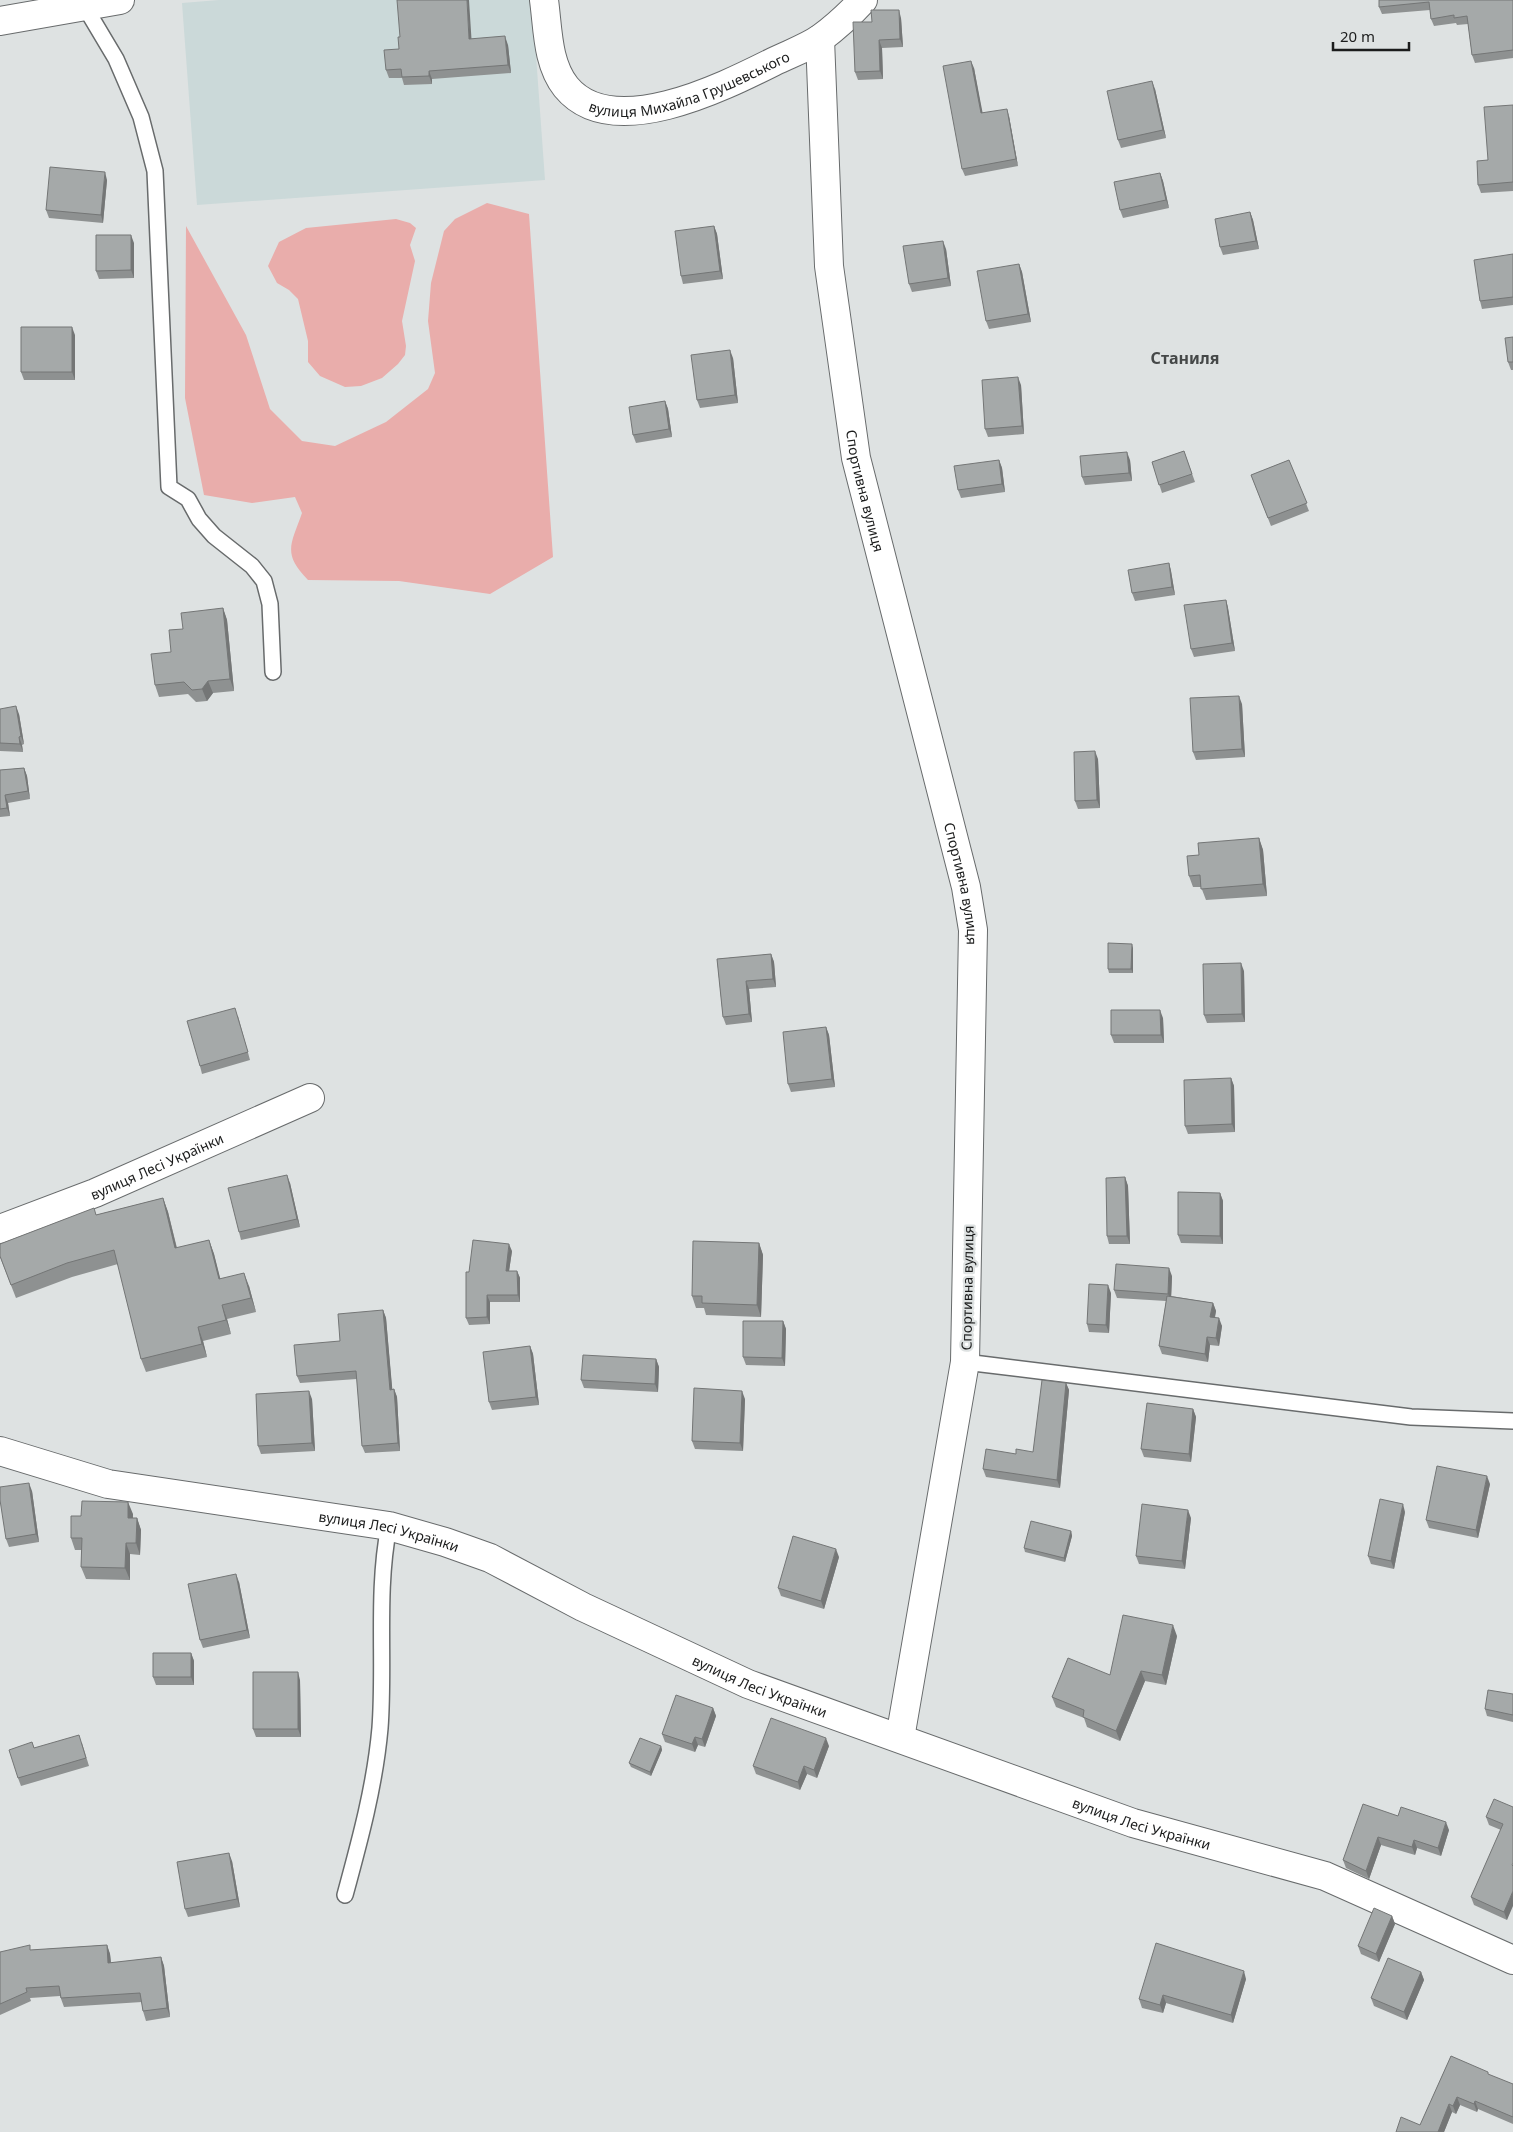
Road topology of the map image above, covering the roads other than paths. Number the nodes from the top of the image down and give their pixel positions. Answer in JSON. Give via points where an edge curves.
{"nodes":[{"id":1,"x":120,"y":0,"type":"edge"},
{"id":2,"x":544,"y":0,"type":"edge"},
{"id":3,"x":863,"y":0,"type":"edge"},
{"id":4,"x":85,"y":7,"type":"junction"},
{"id":5,"x":0,"y":22,"type":"edge"},
{"id":6,"x":820,"y":39,"type":"junction"},
{"id":7,"x":273,"y":672,"type":"dead end"},
{"id":8,"x":310,"y":1098,"type":"dead end"},
{"id":9,"x":0,"y":1229,"type":"edge"},
{"id":10,"x":965,"y":1362,"type":"junction"},
{"id":11,"x":1513,"y":1421,"type":"edge"},
{"id":12,"x":0,"y":1451,"type":"edge"},
{"id":13,"x":389,"y":1526,"type":"junction"},
{"id":14,"x":900,"y":1738,"type":"junction"},
{"id":15,"x":345,"y":1895,"type":"dead end"},
{"id":16,"x":1513,"y":1960,"type":"edge"}],
"edges":[{"from":1,"to":4,"type":"street"},
{"from":2,"to":6,"type":"street","name":"вулиця Михайла Грушевського","via":[[552,60],[566,87],[593,107],[615,111],[664,107],[716,90]]},
{"from":3,"to":6,"type":"street","name":"вулиця Михайла Грушевського"},
{"from":4,"to":5,"type":"street"},
{"from":4,"to":7,"type":"lane","via":[[116,59],[141,117],[155,171],[169,487],[188,499],[214,536],[252,566],[264,581],[270,604]]},
{"from":6,"to":10,"type":"street","name":"Спортивна вулиця","via":[[829,266],[856,458],[966,887],[973,930]]},
{"from":8,"to":9,"type":"street","name":"вулиця Лесі Українки","via":[[95,1193]]},
{"from":10,"to":11,"type":"lane","via":[[1411,1417]]},
{"from":10,"to":14,"type":"street","name":"Спортивна вулиця"},
{"from":12,"to":13,"type":"street","name":"вулиця Лесі Українки","via":[[108,1484]]},
{"from":13,"to":14,"type":"street","name":"вулиця Лесі Українки","via":[[490,1558],[583,1607],[748,1684]]},
{"from":13,"to":15,"type":"lane","via":[[383,1554],[380,1728],[366,1822]]},
{"from":14,"to":16,"type":"street","name":"вулиця Лесі Українки","via":[[1133,1823],[1325,1876]]}]}
